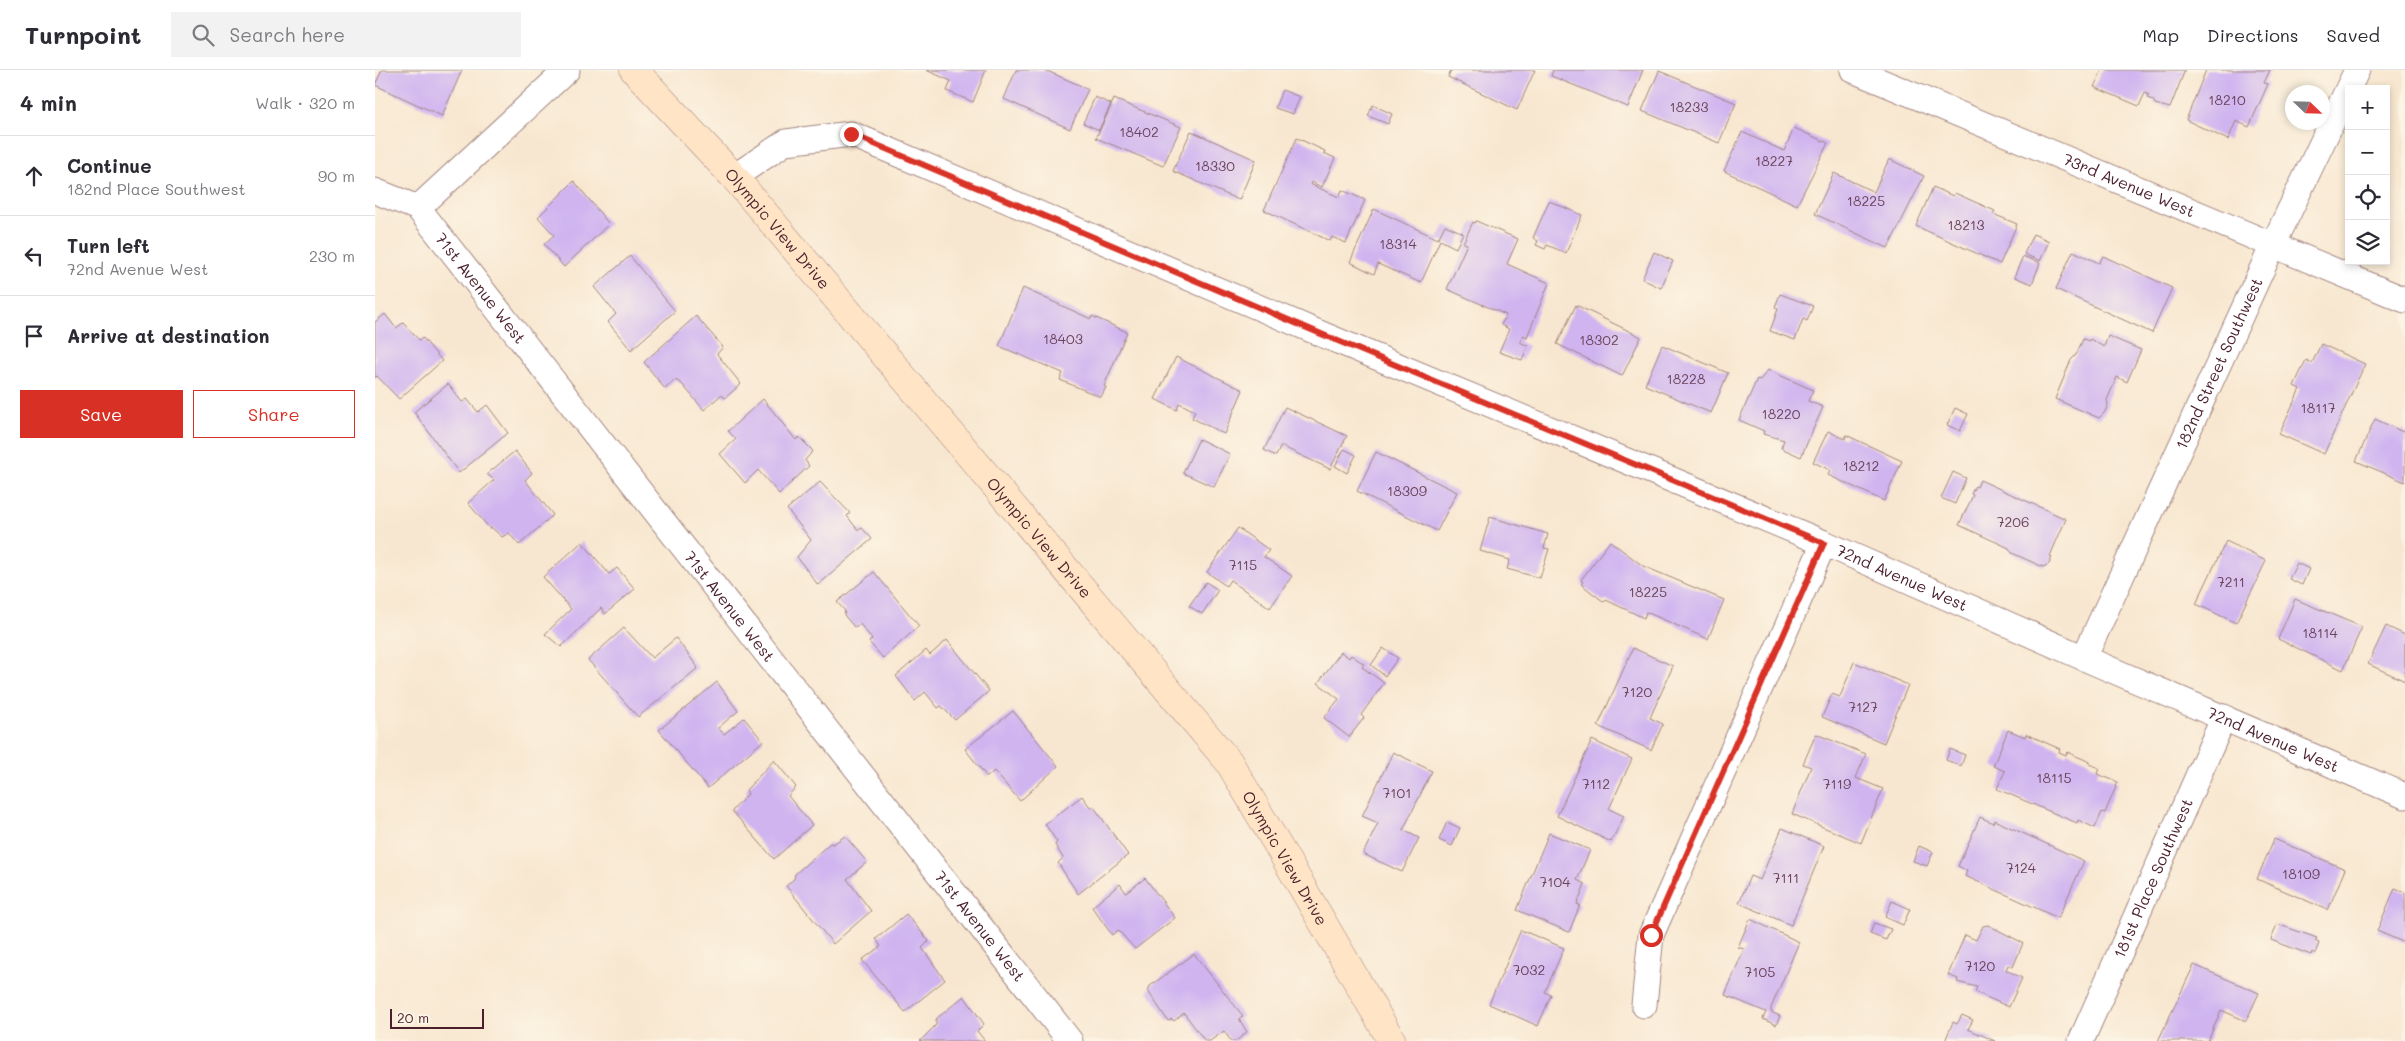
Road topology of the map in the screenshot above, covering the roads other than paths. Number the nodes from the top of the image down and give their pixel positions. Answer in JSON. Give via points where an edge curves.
{"nodes":[{"id":1,"x":567,"y":70,"type":"edge"},
{"id":2,"x":635,"y":70,"type":"edge"},
{"id":3,"x":1853,"y":70,"type":"edge"},
{"id":4,"x":2357,"y":70,"type":"edge"},
{"id":5,"x":734,"y":177,"type":"junction"},
{"id":6,"x":375,"y":190,"type":"edge"},
{"id":7,"x":418,"y":208,"type":"junction"},
{"id":8,"x":2273,"y":245,"type":"junction"},
{"id":9,"x":2405,"y":300,"type":"edge"},
{"id":10,"x":1824,"y":543,"type":"junction"},
{"id":11,"x":2083,"y":658,"type":"junction"},
{"id":12,"x":2223,"y":717,"type":"junction"},
{"id":13,"x":2405,"y":796,"type":"edge"},
{"id":14,"x":1644,"y":1005,"type":"dead end"},
{"id":15,"x":1070,"y":1041,"type":"edge"},
{"id":16,"x":1392,"y":1041,"type":"edge"},
{"id":17,"x":2081,"y":1041,"type":"edge"}],
"edges":[{"from":1,"to":7,"type":"street"},
{"from":2,"to":5,"type":"main road","name":"Olympic View Drive"},
{"from":3,"to":8,"type":"street","name":"73rd Avenue West"},
{"from":4,"to":8,"type":"street","name":"182nd Street Southwest"},
{"from":5,"to":10,"type":"street","name":"72nd Avenue West","via":[[786,142],[851,134]]},
{"from":5,"to":16,"type":"main road","name":"Olympic View Drive","via":[[1229,762]]},
{"from":6,"to":7,"type":"street","name":"71st Avenue West"},
{"from":7,"to":15,"type":"street","name":"71st Avenue West"},
{"from":8,"to":9,"type":"street","name":"73rd Avenue West"},
{"from":8,"to":11,"type":"street","name":"182nd Street Southwest"},
{"from":10,"to":11,"type":"street","name":"72nd Avenue West"},
{"from":10,"to":14,"type":"street","via":[[1651,935]]},
{"from":11,"to":12,"type":"street","name":"72nd Avenue West"},
{"from":12,"to":13,"type":"street","name":"72nd Avenue West"},
{"from":12,"to":17,"type":"street","name":"181st Place Southwest"}]}
